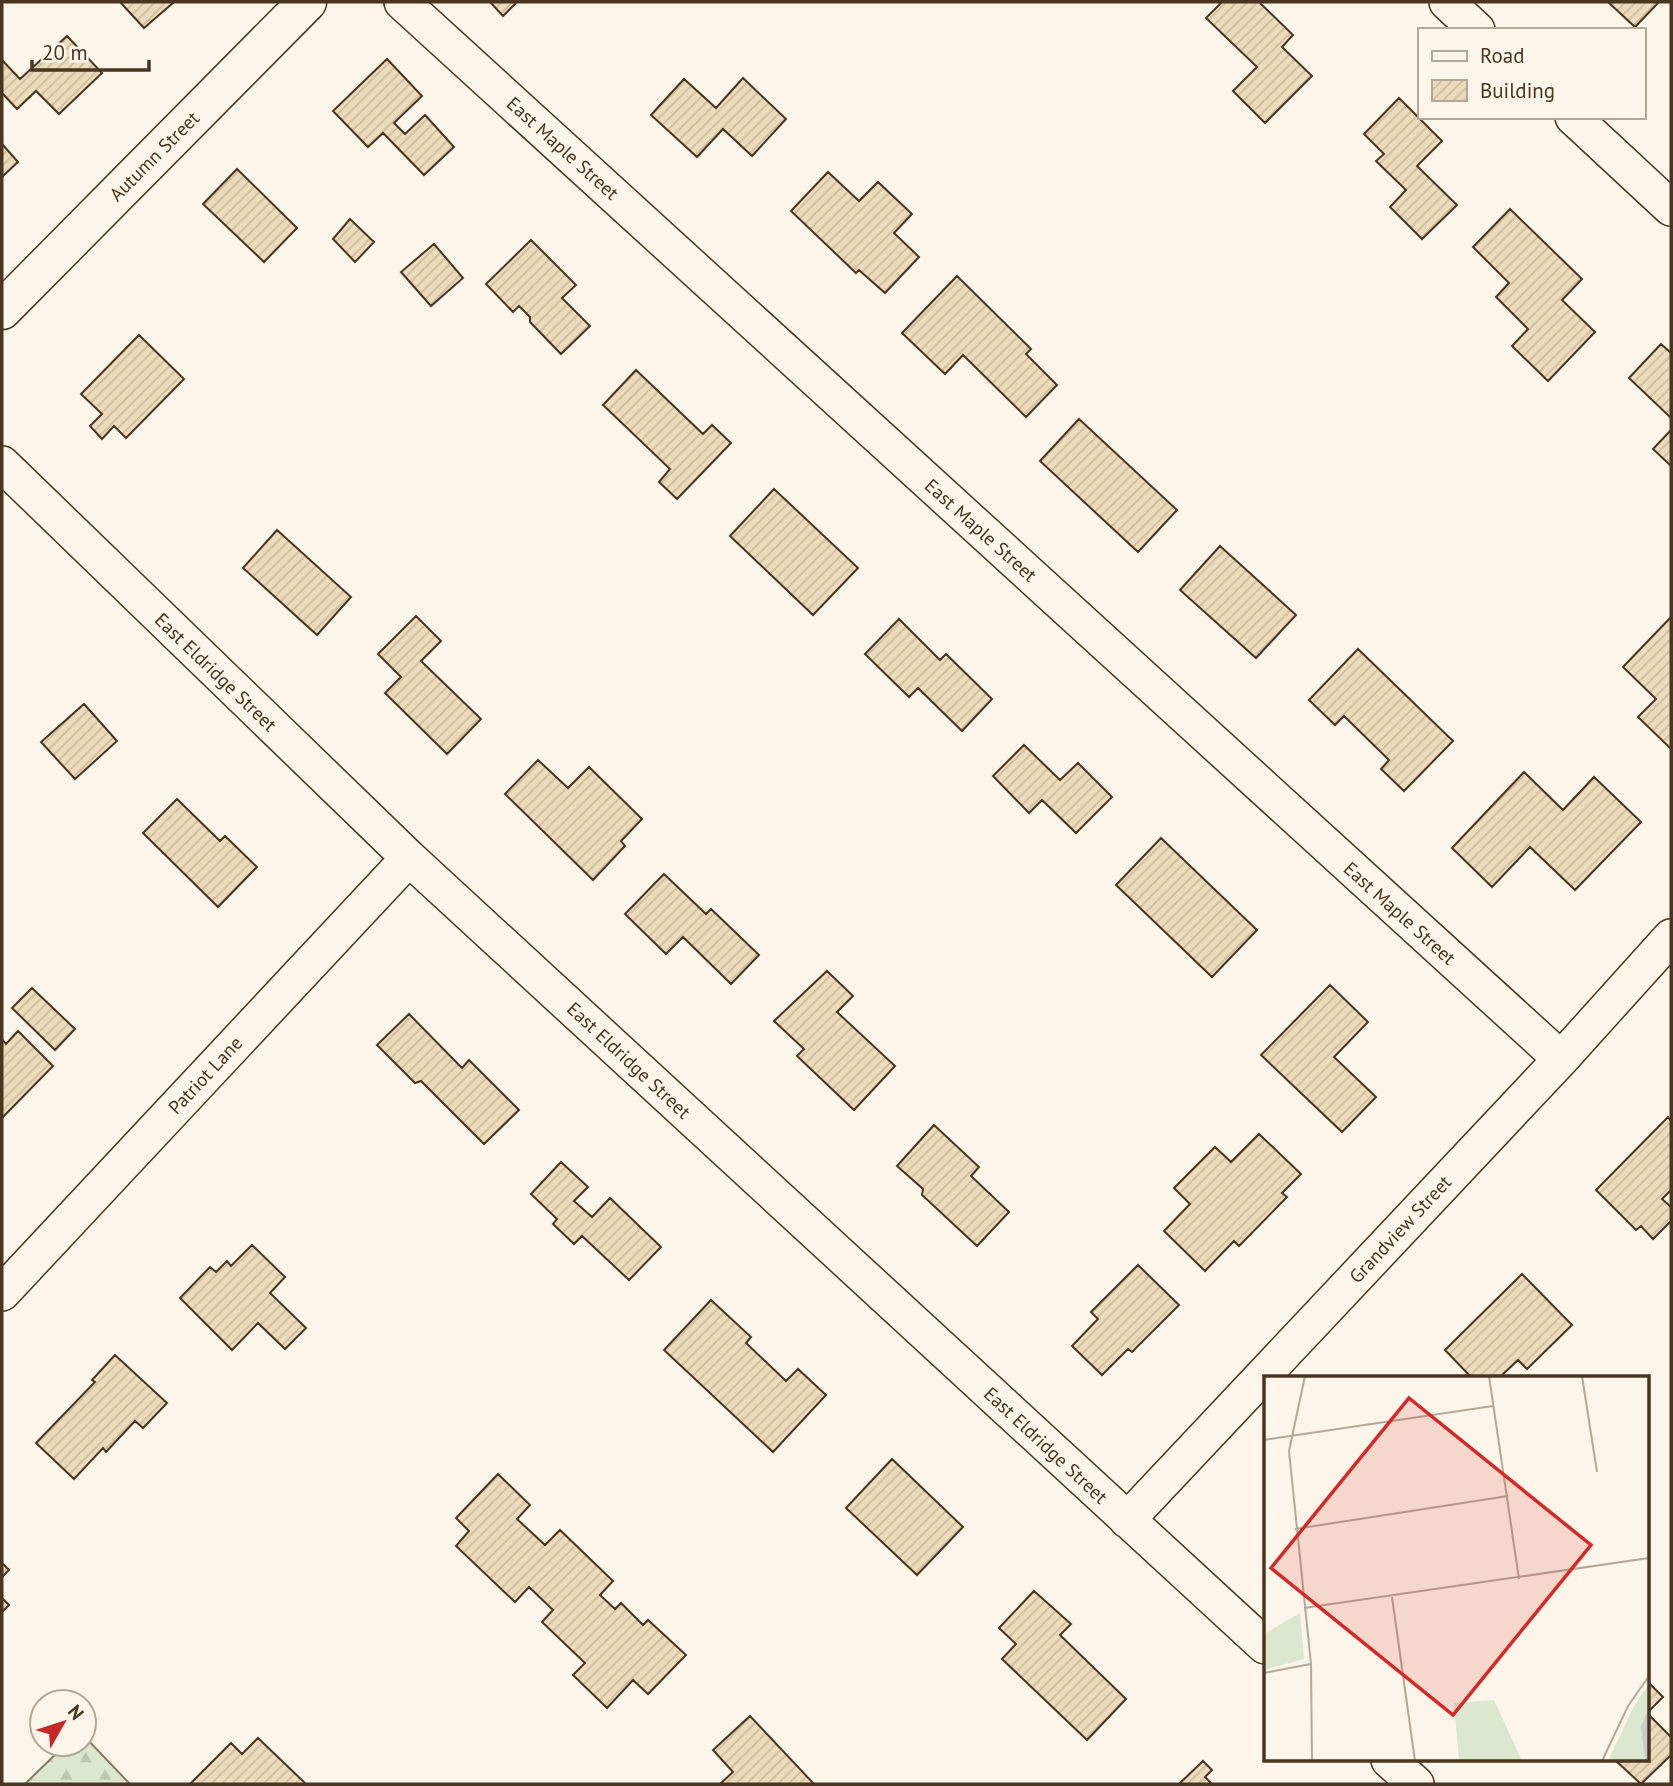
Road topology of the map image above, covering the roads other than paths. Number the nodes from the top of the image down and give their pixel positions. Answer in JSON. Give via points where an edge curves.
{"nodes":[{"id":1,"x":307,"y":2,"type":"edge"},
{"id":2,"x":402,"y":2,"type":"edge"},
{"id":3,"x":1447,"y":2,"type":"edge"},
{"id":4,"x":1475,"y":28,"type":"edge"},
{"id":5,"x":1575,"y":119,"type":"edge"},
{"id":6,"x":1671,"y":208,"type":"edge"},
{"id":7,"x":2,"y":310,"type":"edge"},
{"id":8,"x":2,"y":464,"type":"edge"},
{"id":9,"x":409,"y":858,"type":"junction"},
{"id":10,"x":1671,"y":937,"type":"edge"},
{"id":11,"x":1561,"y":1059,"type":"junction"},
{"id":12,"x":2,"y":1293,"type":"edge"},
{"id":13,"x":1127,"y":1520,"type":"junction"},
{"id":14,"x":1264,"y":1645,"type":"edge"},
{"id":15,"x":1391,"y":1762,"type":"edge"},
{"id":16,"x":1416,"y":1784,"type":"edge"}],
"edges":[{"from":1,"to":7,"type":"street","name":"Autumn Street"},
{"from":2,"to":11,"type":"street","name":"East Maple Street"},
{"from":3,"to":4,"type":"street"},
{"from":5,"to":6,"type":"street"},
{"from":8,"to":9,"type":"street","name":"East Eldridge Street"},
{"from":9,"to":12,"type":"street","name":"Patriot Lane"},
{"from":9,"to":13,"type":"street","name":"East Eldridge Street"},
{"from":10,"to":11,"type":"street","name":"Grandview Street"},
{"from":11,"to":13,"type":"street","name":"Grandview Street"},
{"from":13,"to":14,"type":"street","name":"East Eldridge Street"},
{"from":15,"to":16,"type":"street"}]}
